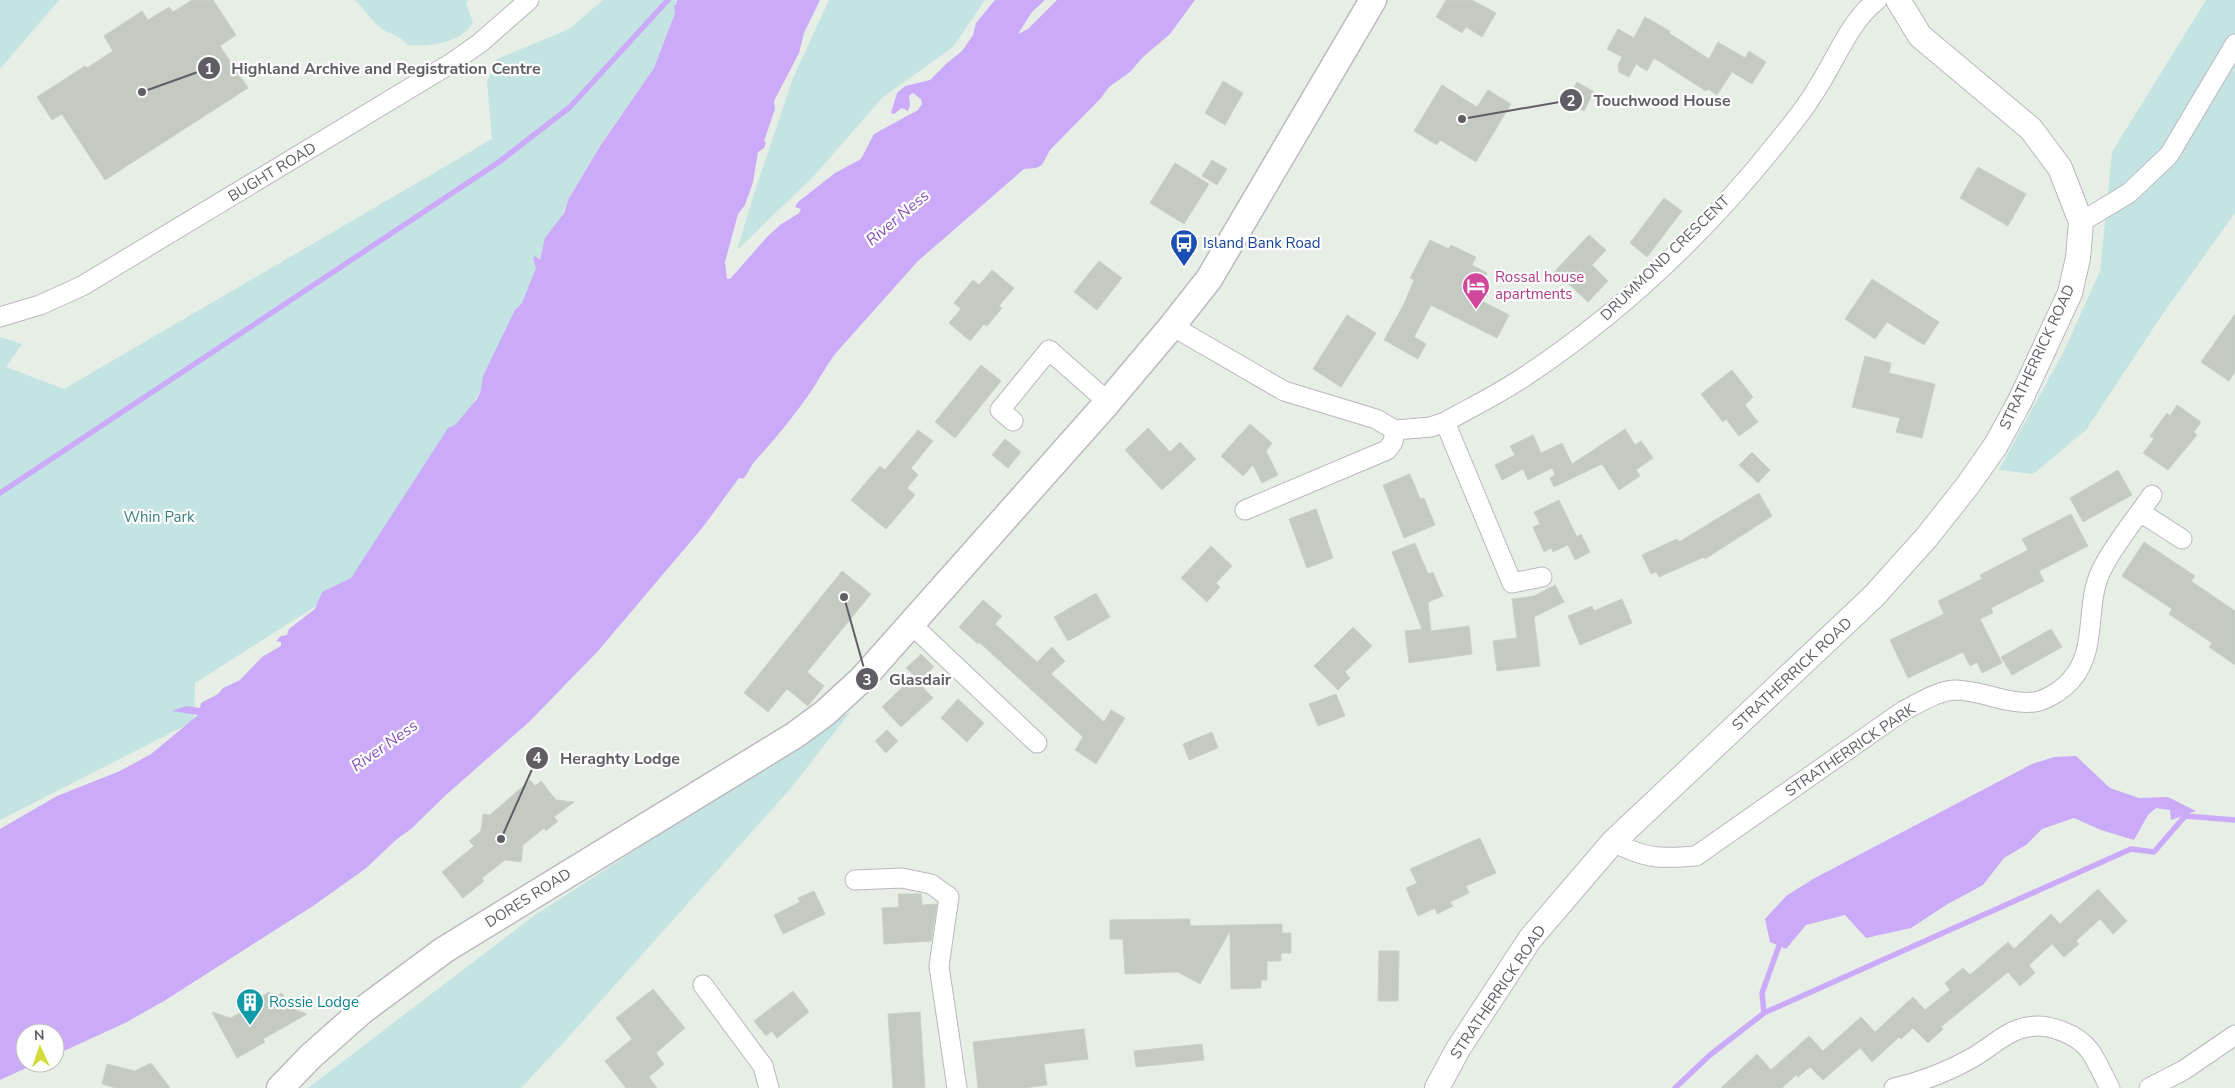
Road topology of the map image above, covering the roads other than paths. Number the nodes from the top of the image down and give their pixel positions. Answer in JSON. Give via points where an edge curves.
{"nodes":[{"id":1,"x":529,"y":0,"type":"edge"},
{"id":2,"x":1372,"y":0,"type":"edge"},
{"id":3,"x":1877,"y":0,"type":"edge"},
{"id":4,"x":1898,"y":0,"type":"edge"},
{"id":5,"x":2235,"y":44,"type":"edge"},
{"id":6,"x":2081,"y":222,"type":"junction"},
{"id":7,"x":0,"y":317,"type":"edge"},
{"id":8,"x":1172,"y":326,"type":"junction"},
{"id":9,"x":1108,"y":402,"type":"junction"},
{"id":10,"x":1014,"y":421,"type":"dead end"},
{"id":11,"x":1445,"y":422,"type":"junction"},
{"id":12,"x":1395,"y":430,"type":"junction"},
{"id":13,"x":2152,"y":495,"type":"dead end"},
{"id":14,"x":1245,"y":510,"type":"dead end"},
{"id":15,"x":2140,"y":512,"type":"junction"},
{"id":16,"x":2182,"y":539,"type":"dead end"},
{"id":17,"x":1542,"y":578,"type":"dead end"},
{"id":18,"x":912,"y":625,"type":"junction"},
{"id":19,"x":1037,"y":743,"type":"dead end"},
{"id":20,"x":1613,"y":842,"type":"junction"},
{"id":21,"x":856,"y":880,"type":"dead end"},
{"id":22,"x":703,"y":985,"type":"dead end"},
{"id":23,"x":2235,"y":1035,"type":"edge"},
{"id":24,"x":280,"y":1088,"type":"edge"},
{"id":25,"x":769,"y":1088,"type":"edge"},
{"id":26,"x":957,"y":1088,"type":"edge"},
{"id":27,"x":1437,"y":1088,"type":"edge"},
{"id":28,"x":1894,"y":1088,"type":"edge"},
{"id":29,"x":2110,"y":1088,"type":"edge"},
{"id":30,"x":2149,"y":1088,"type":"edge"}],
"edges":[{"from":1,"to":7,"type":"street","name":"BUGHT ROAD","via":[[480,43],[450,64],[116,266],[40,305]]},
{"from":2,"to":8,"type":"main road","via":[[1214,271]]},
{"from":3,"to":11,"type":"street","name":"DRUMMOND CRESCENT","via":[[1854,24],[1816,91],[1786,132],[1713,218],[1615,310],[1527,375]]},
{"from":4,"to":6,"type":"street","via":[[1920,36],[2031,129],[2060,168]]},
{"from":5,"to":6,"type":"street","via":[[2169,155],[2129,193]]},
{"from":6,"to":20,"type":"street","name":"STRATHERRICK ROAD","via":[[2070,294],[2020,401],[1996,445],[1968,485],[1874,596]]},
{"from":8,"to":9,"type":"main road"},
{"from":8,"to":12,"type":"street","via":[[1284,391],[1376,419]]},
{"from":9,"to":10,"type":"street","via":[[1049,350],[1000,410]]},
{"from":9,"to":18,"type":"main road"},
{"from":11,"to":12,"type":"street","name":"DRUMMOND CRESCENT","via":[[1431,427]]},
{"from":11,"to":17,"type":"street","via":[[1512,583]]},
{"from":12,"to":14,"type":"street","via":[[1393,442],[1387,450]]},
{"from":13,"to":15,"type":"street","name":"STRATHERRICK PARK"},
{"from":15,"to":16,"type":"street"},
{"from":15,"to":20,"type":"street","name":"STRATHERRICK PARK","via":[[2100,572],[2086,656],[2075,678],[2058,692],[2035,702],[2008,702],[1978,692],[1954,690],[1932,697],[1903,711],[1696,856],[1662,859],[1636,854]]},
{"from":18,"to":19,"type":"street"},
{"from":18,"to":24,"type":"main road","name":"DORES ROAD","via":[[863,678],[795,735],[444,950],[363,1010]]},
{"from":20,"to":27,"type":"street","name":"STRATHERRICK ROAD","via":[[1530,939],[1458,1049]]},
{"from":21,"to":26,"type":"street","via":[[902,878],[931,884],[949,897],[939,966]]},
{"from":22,"to":25,"type":"street","via":[[763,1066]]},
{"from":23,"to":30,"type":"street","via":[[2184,1070]]},
{"from":28,"to":29,"type":"street","via":[[1940,1074],[2007,1035],[2028,1027],[2048,1027],[2071,1035],[2089,1050]]}]}
